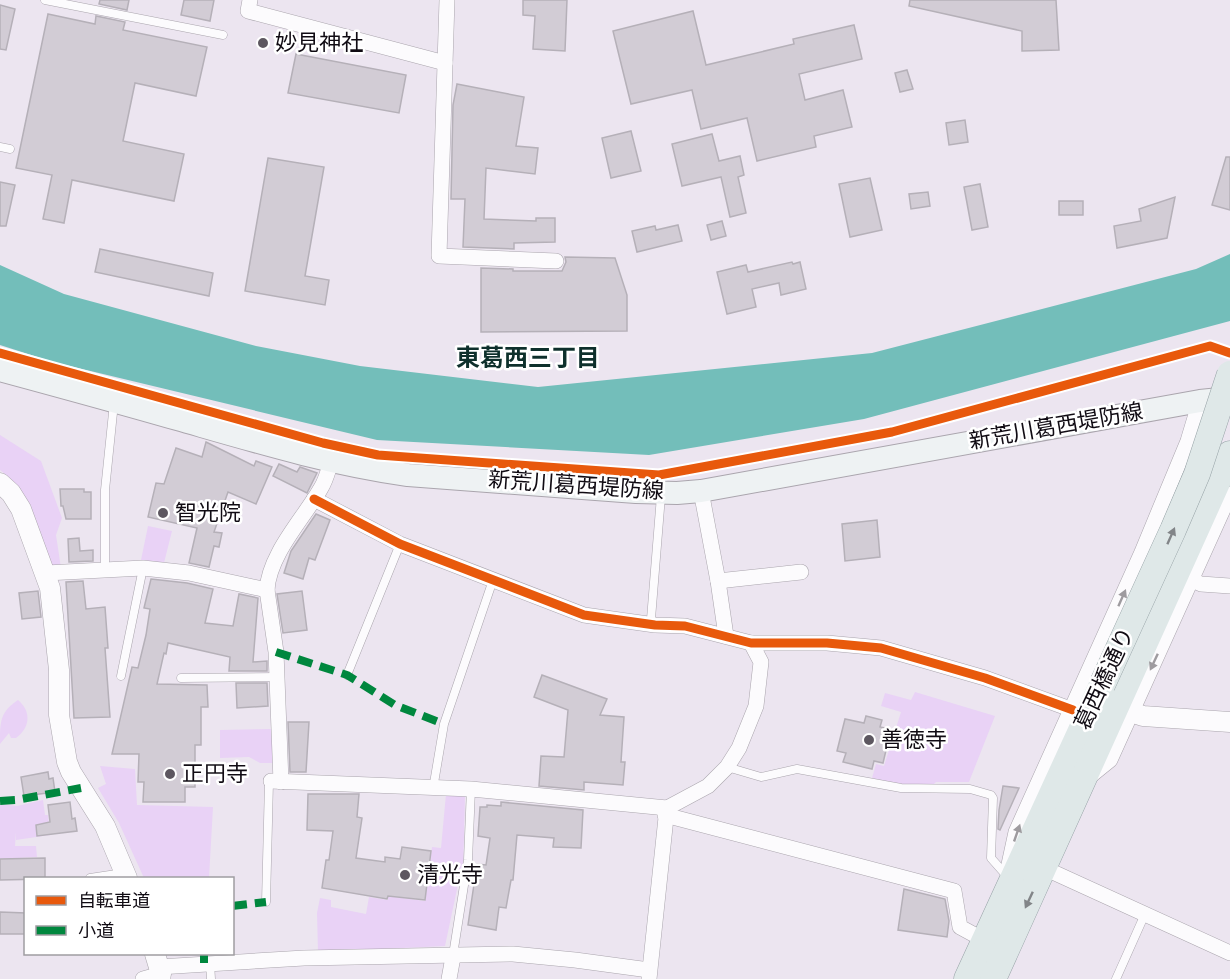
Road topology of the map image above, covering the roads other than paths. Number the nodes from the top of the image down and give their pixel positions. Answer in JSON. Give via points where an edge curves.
{"nodes":[{"id":1,"x":45,"y":0,"type":"edge"},
{"id":2,"x":250,"y":0,"type":"edge"},
{"id":3,"x":447,"y":0,"type":"edge"},
{"id":4,"x":223,"y":35,"type":"dead end"},
{"id":5,"x":445,"y":63,"type":"junction"},
{"id":6,"x":0,"y":147,"type":"edge"},
{"id":7,"x":10,"y":149,"type":"dead end"},
{"id":8,"x":556,"y":261,"type":"dead end"},
{"id":9,"x":0,"y":370,"type":"edge"},
{"id":10,"x":1230,"y":374,"type":"edge"},
{"id":11,"x":1230,"y":398,"type":"edge"},
{"id":12,"x":1200,"y":401,"type":"junction"},
{"id":13,"x":114,"y":402,"type":"junction"},
{"id":14,"x":1230,"y":454,"type":"edge"},
{"id":15,"x":331,"y":462,"type":"junction"},
{"id":16,"x":0,"y":483,"type":"edge"},
{"id":17,"x":701,"y":491,"type":"junction"},
{"id":18,"x":662,"y":492,"type":"junction"},
{"id":19,"x":1230,"y":494,"type":"edge"},
{"id":20,"x":314,"y":500,"type":"junction"},
{"id":21,"x":400,"y":544,"type":"junction"},
{"id":22,"x":143,"y":567,"type":"junction"},
{"id":23,"x":105,"y":569,"type":"junction"},
{"id":24,"x":801,"y":572,"type":"dead end"},
{"id":25,"x":46,"y":573,"type":"junction"},
{"id":26,"x":493,"y":580,"type":"junction"},
{"id":27,"x":1192,"y":580,"type":"junction"},
{"id":28,"x":718,"y":581,"type":"junction"},
{"id":29,"x":1230,"y":586,"type":"edge"},
{"id":30,"x":267,"y":590,"type":"junction"},
{"id":31,"x":655,"y":625,"type":"junction"},
{"id":32,"x":726,"y":636,"type":"junction"},
{"id":33,"x":751,"y":643,"type":"junction"},
{"id":34,"x":347,"y":675,"type":"dead end"},
{"id":35,"x":121,"y":676,"type":"dead end"},
{"id":36,"x":277,"y":677,"type":"junction"},
{"id":37,"x":181,"y":678,"type":"dead end"},
{"id":38,"x":1118,"y":696,"type":"junction"},
{"id":39,"x":1073,"y":710,"type":"junction"},
{"id":40,"x":1230,"y":722,"type":"edge"},
{"id":41,"x":728,"y":767,"type":"junction"},
{"id":42,"x":276,"y":781,"type":"junction"},
{"id":43,"x":433,"y":789,"type":"junction"},
{"id":44,"x":471,"y":789,"type":"junction"},
{"id":45,"x":666,"y":812,"type":"junction"},
{"id":46,"x":1044,"y":868,"type":"junction"},
{"id":47,"x":1006,"y":875,"type":"junction"},
{"id":48,"x":126,"y":876,"type":"edge"},
{"id":49,"x":266,"y":902,"type":"dead end"},
{"id":50,"x":998,"y":910,"type":"junction"},
{"id":51,"x":1145,"y":914,"type":"junction"},
{"id":52,"x":984,"y":940,"type":"junction"},
{"id":53,"x":1230,"y":953,"type":"edge"},
{"id":54,"x":453,"y":957,"type":"junction"},
{"id":55,"x":210,"y":963,"type":"junction"},
{"id":56,"x":156,"y":970,"type":"edge"},
{"id":57,"x":649,"y":975,"type":"edge"},
{"id":58,"x":211,"y":979,"type":"edge"},
{"id":59,"x":449,"y":979,"type":"edge"},
{"id":60,"x":967,"y":979,"type":"edge"},
{"id":61,"x":993,"y":979,"type":"edge"},
{"id":62,"x":1116,"y":979,"type":"edge"}],
"edges":[{"from":1,"to":4,"type":"lane"},
{"from":2,"to":5,"type":"street","via":[[248,11]]},
{"from":3,"to":5,"type":"street"},
{"from":5,"to":8,"type":"street","via":[[439,256]]},
{"from":6,"to":7,"type":"lane"},
{"from":9,"to":13,"type":"main road","name":"新荒川葛西堤防線"},
{"from":38,"to":10,"type":"main road","name":"葛西橋通り","one_way":true,"bridge":true},
{"from":11,"to":12,"type":"main road","name":"新荒川葛西堤防線"},
{"from":12,"to":17,"type":"main road","name":"新荒川葛西堤防線"},
{"from":39,"to":12,"type":"street","one_way":true,"via":[[1180,461]]},
{"from":13,"to":15,"type":"main road","name":"新荒川葛西堤防線"},
{"from":13,"to":23,"type":"lane","via":[[105,490]]},
{"from":14,"to":38,"type":"main road","name":"葛西橋通り"},
{"from":15,"to":18,"type":"main road","name":"新荒川葛西堤防線","via":[[408,475]]},
{"from":15,"to":20,"type":"street"},
{"from":16,"to":25,"type":"street","via":[[21,509]]},
{"from":17,"to":18,"type":"main road","name":"新荒川葛西堤防線"},
{"from":17,"to":28,"type":"street"},
{"from":18,"to":31,"type":"lane","via":[[651,619]]},
{"from":19,"to":27,"type":"street"},
{"from":20,"to":21,"type":"street"},
{"from":20,"to":30,"type":"street","via":[[279,554],[267,579]]},
{"from":21,"to":26,"type":"street"},
{"from":21,"to":34,"type":"lane"},
{"from":22,"to":23,"type":"street"},
{"from":22,"to":30,"type":"street"},
{"from":22,"to":35,"type":"lane"},
{"from":23,"to":25,"type":"street"},
{"from":24,"to":28,"type":"street"},
{"from":25,"to":48,"type":"street","via":[[64,753],[105,826]]},
{"from":26,"to":31,"type":"street","via":[[584,615]]},
{"from":26,"to":43,"type":"lane","via":[[444,724]]},
{"from":27,"to":29,"type":"street"},
{"from":27,"to":38,"type":"street","one_way":true},
{"from":28,"to":32,"type":"street"},
{"from":30,"to":36,"type":"street"},
{"from":31,"to":32,"type":"street","via":[[685,626]]},
{"from":32,"to":33,"type":"street"},
{"from":33,"to":39,"type":"street","via":[[881,648],[985,678]]},
{"from":33,"to":41,"type":"street","via":[[761,662],[756,706]]},
{"from":36,"to":37,"type":"lane"},
{"from":36,"to":42,"type":"street"},
{"from":38,"to":40,"type":"street","via":[[1143,716]]},
{"from":38,"to":46,"type":"main road","name":"葛西橋通り"},
{"from":38,"to":50,"type":"main road","name":"葛西橋通り"},
{"from":47,"to":39,"type":"street","one_way":true,"via":[[1016,832]]},
{"from":41,"to":45,"type":"street","via":[[708,786]]},
{"from":41,"to":47,"type":"lane","via":[[761,777],[797,769],[901,788],[970,789],[991,795],[991,858]]},
{"from":42,"to":43,"type":"street"},
{"from":42,"to":49,"type":"lane","via":[[269,782]]},
{"from":43,"to":44,"type":"street"},
{"from":44,"to":45,"type":"street"},
{"from":44,"to":54,"type":"lane","via":[[468,860]]},
{"from":45,"to":52,"type":"street","via":[[954,891],[960,927]]},
{"from":45,"to":57,"type":"street"},
{"from":46,"to":51,"type":"street"},
{"from":46,"to":61,"type":"main road","name":"葛西橋通り","one_way":true},
{"from":47,"to":50,"type":"street"},
{"from":50,"to":52,"type":"main road","name":"葛西橋通り"},
{"from":51,"to":53,"type":"street"},
{"from":51,"to":62,"type":"lane"},
{"from":52,"to":60,"type":"main road","name":"葛西橋通り"},
{"from":54,"to":55,"type":"street"},
{"from":54,"to":57,"type":"street","via":[[513,954],[575,960]]},
{"from":54,"to":59,"type":"street"},
{"from":55,"to":56,"type":"street"},
{"from":55,"to":58,"type":"lane"}]}
